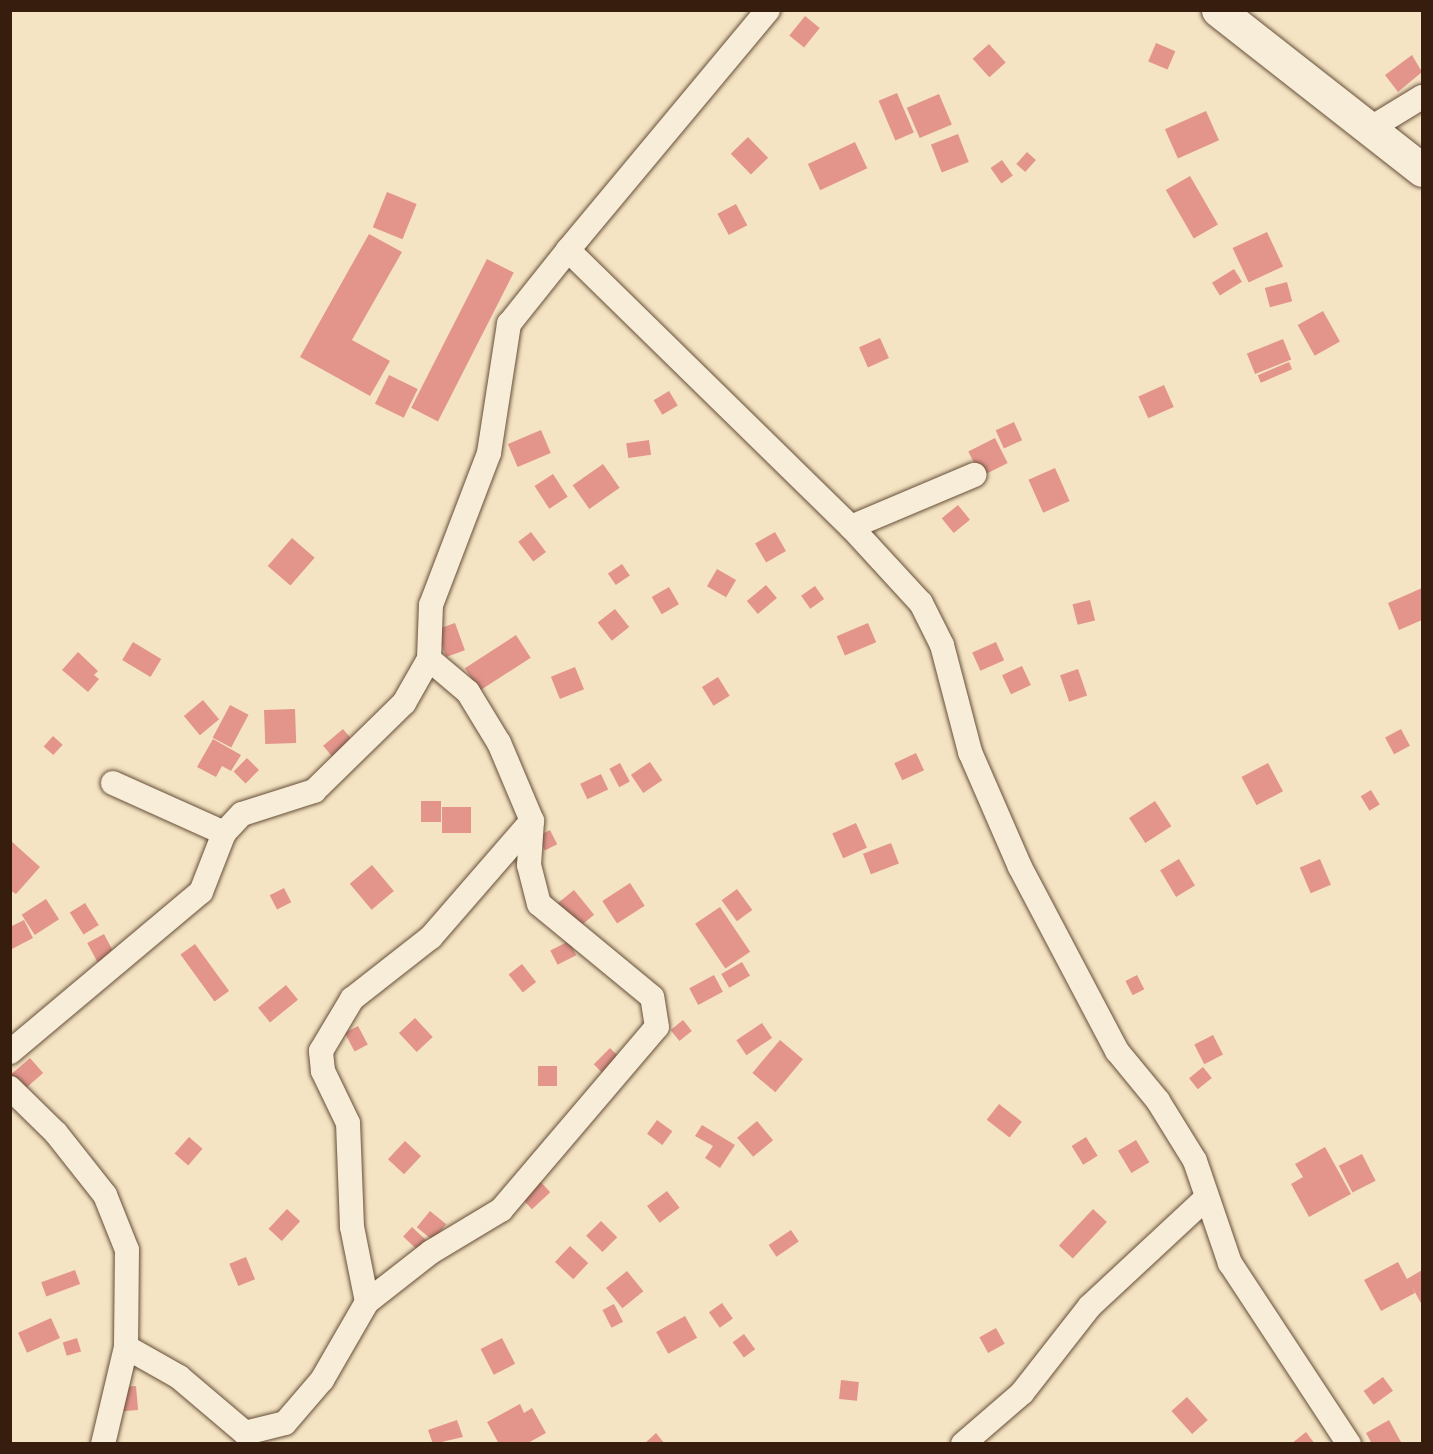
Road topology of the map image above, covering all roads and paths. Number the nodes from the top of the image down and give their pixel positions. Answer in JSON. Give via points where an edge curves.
{"nodes":[{"id":1,"x":768,"y":10,"type":"edge"},
{"id":2,"x":1218,"y":10,"type":"edge"},
{"id":3,"x":1422,"y":97,"type":"edge"},
{"id":4,"x":1371,"y":128,"type":"junction"},
{"id":5,"x":1422,"y":170,"type":"edge"},
{"id":6,"x":568,"y":250,"type":"junction"},
{"id":7,"x":974,"y":475,"type":"dead end"},
{"id":8,"x":851,"y":527,"type":"junction"},
{"id":9,"x":429,"y":659,"type":"junction"},
{"id":10,"x":113,"y":783,"type":"dead end"},
{"id":11,"x":532,"y":821,"type":"junction"},
{"id":12,"x":225,"y":833,"type":"junction"},
{"id":13,"x":10,"y":1052,"type":"edge"},
{"id":14,"x":10,"y":1088,"type":"edge"},
{"id":15,"x":1205,"y":1199,"type":"junction"},
{"id":16,"x":367,"y":1302,"type":"junction"},
{"id":17,"x":126,"y":1347,"type":"junction"},
{"id":18,"x":103,"y":1443,"type":"edge"},
{"id":19,"x":963,"y":1443,"type":"edge"},
{"id":20,"x":1349,"y":1443,"type":"edge"}],
"edges":[{"from":1,"to":6,"type":"street","via":[[735,57]]},
{"from":2,"to":4,"type":"street"},
{"from":3,"to":4,"type":"street"},
{"from":4,"to":5,"type":"street"},
{"from":6,"to":8,"type":"street"},
{"from":6,"to":9,"type":"street","via":[[509,324],[489,453],[431,605]]},
{"from":7,"to":8,"type":"street"},
{"from":8,"to":15,"type":"street","via":[[921,603],[942,645],[970,752],[1020,867],[1117,1051],[1158,1101],[1195,1161]]},
{"from":9,"to":11,"type":"street","via":[[468,692],[499,743]]},
{"from":9,"to":12,"type":"street","via":[[393,718],[335,775],[314,791],[256,806]]},
{"from":10,"to":12,"type":"street"},
{"from":11,"to":16,"type":"street","via":[[431,937],[352,999],[321,1051],[322,1071],[348,1123],[352,1227]]},
{"from":11,"to":16,"type":"street","via":[[529,865],[539,904],[652,997],[657,1028],[501,1210],[431,1252]]},
{"from":12,"to":13,"type":"street","via":[[201,892]]},
{"from":14,"to":17,"type":"street","via":[[56,1133],[105,1196],[127,1250]]},
{"from":15,"to":19,"type":"street","via":[[1090,1306],[1022,1393]]},
{"from":15,"to":20,"type":"street","via":[[1230,1263]]},
{"from":16,"to":17,"type":"street","via":[[322,1380],[285,1423],[264,1432],[245,1433],[179,1377]]},
{"from":17,"to":18,"type":"street"}]}
